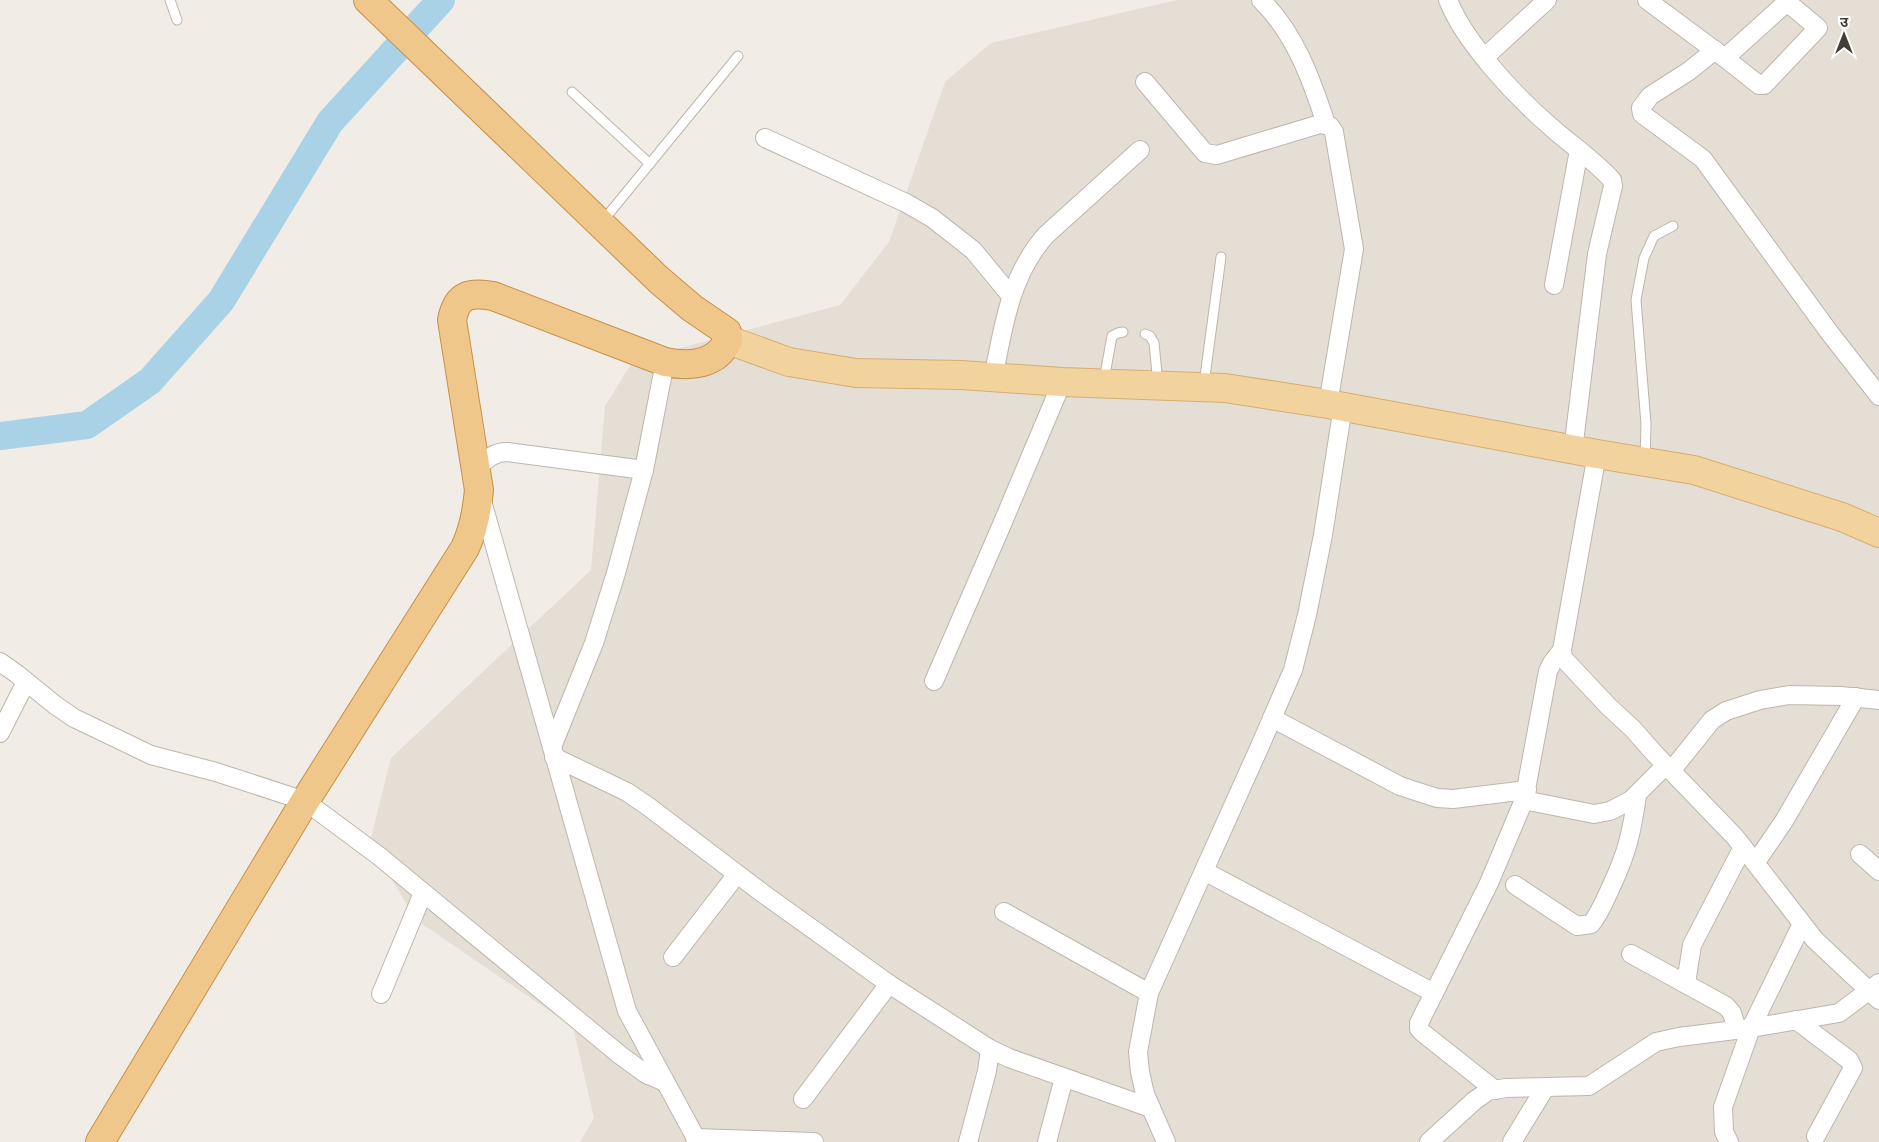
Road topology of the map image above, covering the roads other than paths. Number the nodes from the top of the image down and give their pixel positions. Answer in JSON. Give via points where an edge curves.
{"nodes":[{"id":1,"x":170,"y":0,"type":"edge"},
{"id":2,"x":368,"y":0,"type":"edge"},
{"id":3,"x":1261,"y":0,"type":"edge"},
{"id":4,"x":1448,"y":0,"type":"edge"},
{"id":5,"x":1547,"y":0,"type":"edge"},
{"id":6,"x":1647,"y":0,"type":"edge"},
{"id":7,"x":1786,"y":1,"type":"edge"},
{"id":8,"x":177,"y":20,"type":"dead end"},
{"id":9,"x":1720,"y":54,"type":"junction"},
{"id":10,"x":738,"y":56,"type":"dead end"},
{"id":11,"x":1485,"y":57,"type":"junction"},
{"id":12,"x":1146,"y":82,"type":"dead end"},
{"id":13,"x":572,"y":92,"type":"dead end"},
{"id":14,"x":1326,"y":124,"type":"junction"},
{"id":15,"x":765,"y":138,"type":"dead end"},
{"id":16,"x":1140,"y":150,"type":"dead end"},
{"id":17,"x":1578,"y":150,"type":"junction"},
{"id":18,"x":650,"y":164,"type":"junction"},
{"id":19,"x":600,"y":225,"type":"junction"},
{"id":20,"x":1673,"y":226,"type":"dead end"},
{"id":21,"x":1221,"y":257,"type":"dead end"},
{"id":22,"x":1554,"y":285,"type":"dead end"},
{"id":23,"x":1011,"y":296,"type":"junction"},
{"id":24,"x":1123,"y":332,"type":"dead end"},
{"id":25,"x":1145,"y":334,"type":"dead end"},
{"id":26,"x":728,"y":340,"type":"junction"},
{"id":27,"x":665,"y":362,"type":"junction"},
{"id":28,"x":993,"y":378,"type":"junction"},
{"id":29,"x":1062,"y":382,"type":"junction"},
{"id":30,"x":1103,"y":383,"type":"junction"},
{"id":31,"x":1158,"y":385,"type":"junction"},
{"id":32,"x":1204,"y":387,"type":"junction"},
{"id":33,"x":1879,"y":396,"type":"edge"},
{"id":34,"x":1336,"y":405,"type":"junction"},
{"id":35,"x":1585,"y":452,"type":"junction"},
{"id":36,"x":1645,"y":462,"type":"junction"},
{"id":37,"x":644,"y":470,"type":"junction"},
{"id":38,"x":477,"y":479,"type":"junction"},
{"id":39,"x":1879,"y":533,"type":"edge"},
{"id":40,"x":1562,"y":650,"type":"junction"},
{"id":41,"x":0,"y":662,"type":"edge"},
{"id":42,"x":26,"y":682,"type":"junction"},
{"id":43,"x":934,"y":682,"type":"dead end"},
{"id":44,"x":1856,"y":698,"type":"junction"},
{"id":45,"x":1879,"y":700,"type":"edge"},
{"id":46,"x":1272,"y":718,"type":"junction"},
{"id":47,"x":0,"y":733,"type":"edge"},
{"id":48,"x":553,"y":752,"type":"junction"},
{"id":49,"x":1669,"y":768,"type":"junction"},
{"id":50,"x":1637,"y":794,"type":"junction"},
{"id":51,"x":1526,"y":795,"type":"junction"},
{"id":52,"x":305,"y":801,"type":"junction"},
{"id":53,"x":1743,"y":847,"type":"junction"},
{"id":54,"x":1860,"y":854,"type":"dead end"},
{"id":55,"x":1756,"y":862,"type":"junction"},
{"id":56,"x":1204,"y":871,"type":"junction"},
{"id":57,"x":1879,"y":871,"type":"edge"},
{"id":58,"x":738,"y":874,"type":"junction"},
{"id":59,"x":1514,"y":885,"type":"dead end"},
{"id":60,"x":423,"y":893,"type":"junction"},
{"id":61,"x":1004,"y":912,"type":"dead end"},
{"id":62,"x":1802,"y":924,"type":"junction"},
{"id":63,"x":1631,"y":954,"type":"dead end"},
{"id":64,"x":674,"y":957,"type":"dead end"},
{"id":65,"x":1686,"y":983,"type":"junction"},
{"id":66,"x":889,"y":984,"type":"junction"},
{"id":67,"x":1875,"y":991,"type":"edge"},
{"id":68,"x":1149,"y":993,"type":"junction"},
{"id":69,"x":1434,"y":993,"type":"junction"},
{"id":70,"x":382,"y":994,"type":"dead end"},
{"id":71,"x":1796,"y":1020,"type":"junction"},
{"id":72,"x":1744,"y":1028,"type":"junction"},
{"id":73,"x":990,"y":1049,"type":"junction"},
{"id":74,"x":1064,"y":1078,"type":"junction"},
{"id":75,"x":665,"y":1082,"type":"junction"},
{"id":76,"x":1545,"y":1088,"type":"junction"},
{"id":77,"x":1495,"y":1090,"type":"junction"},
{"id":78,"x":803,"y":1099,"type":"dead end"},
{"id":79,"x":1151,"y":1108,"type":"junction"},
{"id":80,"x":1816,"y":1136,"type":"dead end"},
{"id":81,"x":696,"y":1140,"type":"edge"},
{"id":82,"x":743,"y":1141,"type":"edge"},
{"id":83,"x":1727,"y":1141,"type":"edge"},
{"id":84,"x":100,"y":1142,"type":"edge"},
{"id":85,"x":814,"y":1142,"type":"edge"},
{"id":86,"x":968,"y":1142,"type":"edge"},
{"id":87,"x":1047,"y":1142,"type":"edge"},
{"id":88,"x":1166,"y":1142,"type":"edge"},
{"id":89,"x":1429,"y":1142,"type":"edge"},
{"id":90,"x":1512,"y":1142,"type":"edge"}],
"edges":[{"from":1,"to":8,"type":"lane"},
{"from":2,"to":19,"type":"highway"},
{"from":3,"to":14,"type":"street","via":[[1283,26],[1299,54]]},
{"from":4,"to":11,"type":"street","via":[[1456,18]]},
{"from":5,"to":11,"type":"street"},
{"from":6,"to":9,"type":"street"},
{"from":7,"to":9,"type":"street"},
{"from":7,"to":9,"type":"street","via":[[1818,30],[1767,84],[1759,85]]},
{"from":9,"to":33,"type":"street","via":[[1650,96],[1641,108],[1642,114],[1704,159]]},
{"from":10,"to":18,"type":"lane"},
{"from":11,"to":17,"type":"street","via":[[1526,104]]},
{"from":12,"to":14,"type":"street","via":[[1210,155]]},
{"from":13,"to":18,"type":"lane"},
{"from":14,"to":34,"type":"street","via":[[1334,132],[1354,249]]},
{"from":15,"to":23,"type":"street","via":[[932,218],[973,250]]},
{"from":16,"to":23,"type":"street","via":[[1046,235],[1020,274]]},
{"from":17,"to":22,"type":"street"},
{"from":17,"to":35,"type":"street","via":[[1612,180],[1613,186],[1597,254]]},
{"from":18,"to":19,"type":"lane"},
{"from":19,"to":26,"type":"highway","via":[[692,308],[727,332]]},
{"from":20,"to":36,"type":"lane","via":[[1654,236],[1644,258],[1636,300],[1646,424]]},
{"from":21,"to":32,"type":"lane"},
{"from":23,"to":28,"type":"street"},
{"from":24,"to":30,"type":"lane","via":[[1112,336]]},
{"from":25,"to":31,"type":"lane","via":[[1154,343]]},
{"from":26,"to":27,"type":"highway","via":[[721,353],[702,362],[678,365]]},
{"from":26,"to":28,"type":"main road","via":[[789,362],[856,373]]},
{"from":27,"to":37,"type":"street"},
{"from":27,"to":38,"type":"highway","via":[[493,296],[468,295],[459,301],[452,320]]},
{"from":28,"to":29,"type":"main road"},
{"from":29,"to":30,"type":"main road"},
{"from":29,"to":43,"type":"street"},
{"from":30,"to":31,"type":"main road"},
{"from":31,"to":32,"type":"main road"},
{"from":32,"to":34,"type":"main road"},
{"from":34,"to":35,"type":"main road"},
{"from":34,"to":46,"type":"street","via":[[1323,535],[1293,670]]},
{"from":35,"to":36,"type":"main road"},
{"from":35,"to":40,"type":"street"},
{"from":36,"to":39,"type":"main road","via":[[1694,470]]},
{"from":37,"to":38,"type":"street","via":[[499,452],[490,456]]},
{"from":37,"to":48,"type":"street","via":[[594,643]]},
{"from":38,"to":48,"type":"street"},
{"from":38,"to":52,"type":"highway","via":[[473,529],[465,548]]},
{"from":40,"to":49,"type":"street","via":[[1565,662]]},
{"from":40,"to":51,"type":"street","via":[[1548,671]]},
{"from":41,"to":42,"type":"street"},
{"from":42,"to":47,"type":"street"},
{"from":42,"to":52,"type":"street","via":[[74,718],[151,755]]},
{"from":44,"to":45,"type":"street"},
{"from":44,"to":49,"type":"street","via":[[1789,695],[1726,711],[1712,720]]},
{"from":44,"to":55,"type":"street","via":[[1784,821]]},
{"from":46,"to":51,"type":"street","via":[[1400,786],[1428,796],[1453,799]]},
{"from":46,"to":56,"type":"street"},
{"from":48,"to":58,"type":"street","via":[[627,792]]},
{"from":48,"to":75,"type":"street","via":[[626,1011]]},
{"from":49,"to":50,"type":"street"},
{"from":49,"to":53,"type":"street"},
{"from":50,"to":51,"type":"street","via":[[1622,806],[1594,814]]},
{"from":50,"to":59,"type":"street","via":[[1626,854],[1599,915],[1591,924],[1577,926]]},
{"from":51,"to":69,"type":"street","via":[[1488,883]]},
{"from":52,"to":60,"type":"street"},
{"from":52,"to":84,"type":"highway"},
{"from":53,"to":55,"type":"street"},
{"from":53,"to":65,"type":"street","via":[[1692,945]]},
{"from":54,"to":57,"type":"street"},
{"from":55,"to":62,"type":"street"},
{"from":56,"to":68,"type":"street"},
{"from":56,"to":69,"type":"street"},
{"from":58,"to":64,"type":"street"},
{"from":58,"to":66,"type":"street"},
{"from":60,"to":70,"type":"street"},
{"from":60,"to":75,"type":"street","via":[[620,1055],[646,1074]]},
{"from":61,"to":68,"type":"street"},
{"from":62,"to":67,"type":"street","via":[[1827,952]]},
{"from":62,"to":72,"type":"street"},
{"from":63,"to":65,"type":"street"},
{"from":65,"to":72,"type":"street","via":[[1726,1006]]},
{"from":66,"to":73,"type":"street"},
{"from":66,"to":78,"type":"street"},
{"from":67,"to":71,"type":"street","via":[[1839,1013]]},
{"from":68,"to":79,"type":"street","via":[[1138,1052],[1140,1072]]},
{"from":69,"to":77,"type":"street","via":[[1419,1028]]},
{"from":71,"to":72,"type":"street"},
{"from":71,"to":80,"type":"street","via":[[1849,1060],[1853,1068]]},
{"from":72,"to":76,"type":"street","via":[[1656,1042],[1589,1086]]},
{"from":72,"to":83,"type":"street","via":[[1722,1106]]},
{"from":73,"to":74,"type":"street"},
{"from":73,"to":86,"type":"street"},
{"from":74,"to":79,"type":"street"},
{"from":74,"to":87,"type":"street"},
{"from":75,"to":81,"type":"street"},
{"from":76,"to":77,"type":"street"},
{"from":76,"to":90,"type":"street"},
{"from":77,"to":89,"type":"street","via":[[1474,1101]]},
{"from":79,"to":88,"type":"street"},
{"from":81,"to":82,"type":"street"},
{"from":82,"to":85,"type":"street"}]}
